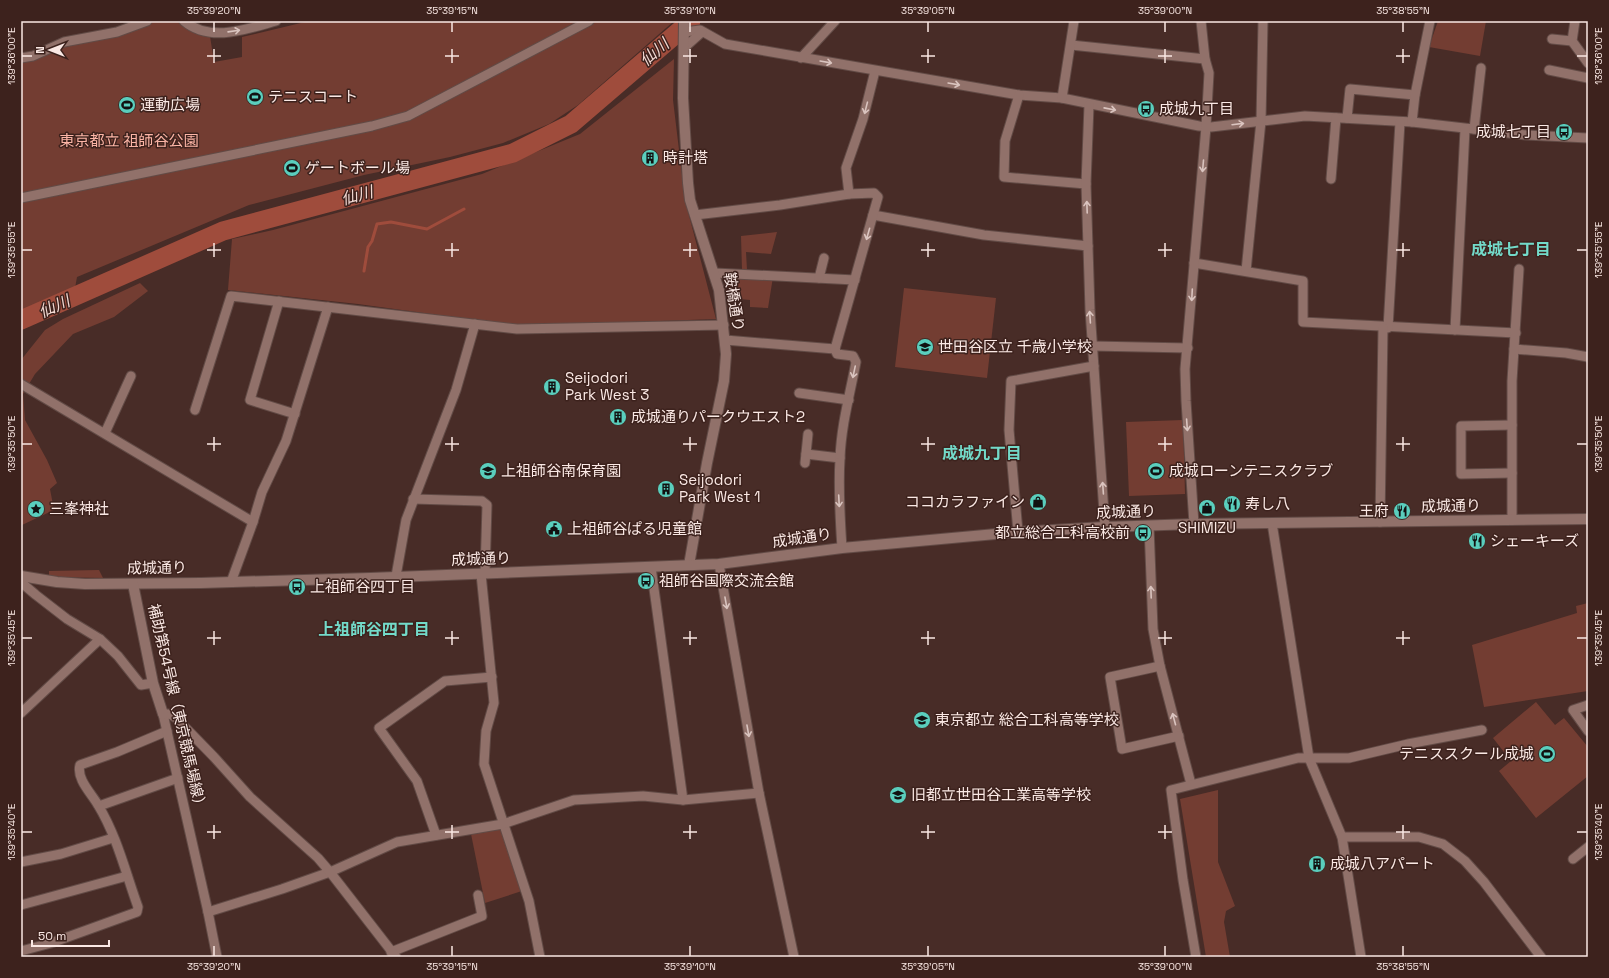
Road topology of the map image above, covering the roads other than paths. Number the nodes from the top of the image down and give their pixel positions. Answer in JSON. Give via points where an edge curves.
{"nodes":[{"id":1,"x":148,"y":21,"type":"edge"},
{"id":2,"x":184,"y":21,"type":"edge"},
{"id":3,"x":276,"y":21,"type":"edge"},
{"id":4,"x":590,"y":21,"type":"edge"},
{"id":5,"x":684,"y":21,"type":"edge"},
{"id":6,"x":835,"y":21,"type":"edge"},
{"id":7,"x":1074,"y":21,"type":"edge"},
{"id":8,"x":1201,"y":21,"type":"edge"},
{"id":9,"x":1263,"y":21,"type":"edge"},
{"id":10,"x":1430,"y":21,"type":"edge"},
{"id":11,"x":1575,"y":21,"type":"edge"},
{"id":12,"x":701,"y":31,"type":"junction"},
{"id":13,"x":684,"y":32,"type":"junction"},
{"id":14,"x":1552,"y":39,"type":"dead end"},
{"id":15,"x":1572,"y":41,"type":"junction"},
{"id":16,"x":1071,"y":45,"type":"junction"},
{"id":17,"x":684,"y":46,"type":"junction"},
{"id":18,"x":21,"y":58,"type":"edge"},
{"id":19,"x":800,"y":58,"type":"junction"},
{"id":20,"x":1205,"y":59,"type":"junction"},
{"id":21,"x":1588,"y":63,"type":"edge"},
{"id":22,"x":1481,"y":68,"type":"dead end"},
{"id":23,"x":1549,"y":70,"type":"dead end"},
{"id":24,"x":875,"y":71,"type":"junction"},
{"id":25,"x":1588,"y":78,"type":"edge"},
{"id":26,"x":1019,"y":95,"type":"junction"},
{"id":27,"x":1415,"y":95,"type":"junction"},
{"id":28,"x":1062,"y":98,"type":"junction"},
{"id":29,"x":1089,"y":105,"type":"junction"},
{"id":30,"x":1336,"y":118,"type":"junction"},
{"id":31,"x":1347,"y":118,"type":"junction"},
{"id":32,"x":1261,"y":121,"type":"junction"},
{"id":33,"x":1400,"y":122,"type":"junction"},
{"id":34,"x":1412,"y":122,"type":"junction"},
{"id":35,"x":1206,"y":127,"type":"junction"},
{"id":36,"x":1469,"y":129,"type":"junction"},
{"id":37,"x":1588,"y":138,"type":"edge"},
{"id":38,"x":1331,"y":179,"type":"dead end"},
{"id":39,"x":1086,"y":184,"type":"junction"},
{"id":40,"x":849,"y":194,"type":"junction"},
{"id":41,"x":21,"y":198,"type":"edge"},
{"id":42,"x":695,"y":215,"type":"junction"},
{"id":43,"x":873,"y":215,"type":"junction"},
{"id":44,"x":1088,"y":246,"type":"junction"},
{"id":45,"x":824,"y":258,"type":"dead end"},
{"id":46,"x":1194,"y":262,"type":"junction"},
{"id":47,"x":1519,"y":269,"type":"dead end"},
{"id":48,"x":1246,"y":271,"type":"junction"},
{"id":49,"x":715,"y":273,"type":"junction"},
{"id":50,"x":819,"y":278,"type":"junction"},
{"id":51,"x":855,"y":280,"type":"junction"},
{"id":52,"x":279,"y":301,"type":"junction"},
{"id":53,"x":328,"y":307,"type":"junction"},
{"id":54,"x":475,"y":324,"type":"junction"},
{"id":55,"x":724,"y":325,"type":"junction"},
{"id":56,"x":1386,"y":328,"type":"junction"},
{"id":57,"x":1455,"y":330,"type":"junction"},
{"id":58,"x":1516,"y":333,"type":"junction"},
{"id":59,"x":725,"y":340,"type":"junction"},
{"id":60,"x":1092,"y":346,"type":"junction"},
{"id":61,"x":1188,"y":348,"type":"junction"},
{"id":62,"x":835,"y":349,"type":"junction"},
{"id":63,"x":1514,"y":350,"type":"junction"},
{"id":64,"x":1588,"y":358,"type":"edge"},
{"id":65,"x":1094,"y":366,"type":"junction"},
{"id":66,"x":131,"y":376,"type":"dead end"},
{"id":67,"x":21,"y":384,"type":"edge"},
{"id":68,"x":799,"y":393,"type":"dead end"},
{"id":69,"x":849,"y":400,"type":"junction"},
{"id":70,"x":195,"y":410,"type":"dead end"},
{"id":71,"x":295,"y":414,"type":"junction"},
{"id":72,"x":1512,"y":426,"type":"junction"},
{"id":73,"x":105,"y":433,"type":"junction"},
{"id":74,"x":808,"y":434,"type":"dead end"},
{"id":75,"x":840,"y":458,"type":"junction"},
{"id":76,"x":1512,"y":473,"type":"junction"},
{"id":77,"x":413,"y":499,"type":"junction"},
{"id":78,"x":1588,"y":519,"type":"edge"},
{"id":79,"x":1512,"y":520,"type":"junction"},
{"id":80,"x":253,"y":522,"type":"junction"},
{"id":81,"x":1380,"y":522,"type":"junction"},
{"id":82,"x":1272,"y":523,"type":"junction"},
{"id":83,"x":1194,"y":524,"type":"junction"},
{"id":84,"x":1149,"y":526,"type":"junction"},
{"id":85,"x":1105,"y":527,"type":"junction"},
{"id":86,"x":1018,"y":532,"type":"junction"},
{"id":87,"x":842,"y":548,"type":"junction"},
{"id":88,"x":719,"y":564,"type":"junction"},
{"id":89,"x":689,"y":565,"type":"junction"},
{"id":90,"x":651,"y":567,"type":"junction"},
{"id":91,"x":483,"y":574,"type":"junction"},
{"id":92,"x":21,"y":576,"type":"edge"},
{"id":93,"x":396,"y":576,"type":"junction"},
{"id":94,"x":230,"y":582,"type":"junction"},
{"id":95,"x":133,"y":584,"type":"junction"},
{"id":96,"x":100,"y":639,"type":"junction"},
{"id":97,"x":1160,"y":666,"type":"junction"},
{"id":98,"x":492,"y":677,"type":"junction"},
{"id":99,"x":153,"y":684,"type":"junction"},
{"id":100,"x":1588,"y":705,"type":"edge"},
{"id":101,"x":21,"y":713,"type":"edge"},
{"id":102,"x":163,"y":714,"type":"junction"},
{"id":103,"x":1482,"y":730,"type":"dead end"},
{"id":104,"x":167,"y":731,"type":"junction"},
{"id":105,"x":1588,"y":731,"type":"edge"},
{"id":106,"x":1179,"y":736,"type":"junction"},
{"id":107,"x":1309,"y":758,"type":"junction"},
{"id":108,"x":178,"y":778,"type":"junction"},
{"id":109,"x":1190,"y":784,"type":"junction"},
{"id":110,"x":759,"y":793,"type":"junction"},
{"id":111,"x":683,"y":800,"type":"junction"},
{"id":112,"x":99,"y":806,"type":"junction"},
{"id":113,"x":503,"y":824,"type":"junction"},
{"id":114,"x":436,"y":836,"type":"junction"},
{"id":115,"x":1342,"y":837,"type":"junction"},
{"id":116,"x":113,"y":838,"type":"junction"},
{"id":117,"x":1588,"y":847,"type":"edge"},
{"id":118,"x":1572,"y":859,"type":"dead end"},
{"id":119,"x":21,"y":862,"type":"edge"},
{"id":120,"x":330,"y":872,"type":"junction"},
{"id":121,"x":127,"y":876,"type":"junction"},
{"id":122,"x":478,"y":895,"type":"dead end"},
{"id":123,"x":21,"y":905,"type":"edge"},
{"id":124,"x":208,"y":912,"type":"junction"},
{"id":125,"x":21,"y":951,"type":"edge"},
{"id":126,"x":394,"y":954,"type":"edge"},
{"id":127,"x":216,"y":957,"type":"edge"},
{"id":128,"x":540,"y":957,"type":"edge"},
{"id":129,"x":794,"y":957,"type":"edge"},
{"id":130,"x":1196,"y":957,"type":"edge"},
{"id":131,"x":1361,"y":957,"type":"edge"},
{"id":132,"x":1541,"y":957,"type":"edge"}],
"edges":[{"from":1,"to":18,"type":"street","via":[[117,32],[64,42],[33,56]]},
{"from":2,"to":3,"type":"street","one_way":true,"via":[[211,33],[243,30]]},
{"from":4,"to":41,"type":"street","via":[[408,116],[372,126]]},
{"from":5,"to":13,"type":"street","name":"鞍橋通り"},
{"from":6,"to":19,"type":"street"},
{"from":7,"to":16,"type":"street"},
{"from":8,"to":20,"type":"street"},
{"from":9,"to":32,"type":"street"},
{"from":10,"to":27,"type":"street"},
{"from":11,"to":15,"type":"street"},
{"from":12,"to":13,"type":"street"},
{"from":12,"to":17,"type":"street"},
{"from":12,"to":19,"type":"street","via":[[725,44]]},
{"from":13,"to":17,"type":"street","name":"鞍橋通り"},
{"from":14,"to":15,"type":"street"},
{"from":15,"to":21,"type":"street"},
{"from":16,"to":20,"type":"street"},
{"from":16,"to":28,"type":"street"},
{"from":17,"to":42,"type":"street","name":"鞍橋通り","via":[[684,122],[688,183]]},
{"from":19,"to":24,"type":"street","one_way":true},
{"from":20,"to":35,"type":"street","via":[[1209,73]]},
{"from":22,"to":36,"type":"street"},
{"from":23,"to":25,"type":"street"},
{"from":24,"to":26,"type":"street","one_way":true},
{"from":24,"to":40,"type":"street","one_way":true,"via":[[863,119],[846,168]]},
{"from":26,"to":28,"type":"street"},
{"from":26,"to":39,"type":"street","via":[[1006,141],[1004,177]]},
{"from":27,"to":31,"type":"street","via":[[1350,89]]},
{"from":27,"to":34,"type":"street"},
{"from":28,"to":29,"type":"street"},
{"from":29,"to":35,"type":"street","one_way":true},
{"from":29,"to":39,"type":"street"},
{"from":30,"to":31,"type":"street"},
{"from":30,"to":32,"type":"street","via":[[1305,116]]},
{"from":30,"to":38,"type":"street"},
{"from":31,"to":33,"type":"street"},
{"from":35,"to":32,"type":"street","one_way":true},
{"from":32,"to":48,"type":"street"},
{"from":33,"to":34,"type":"street"},
{"from":33,"to":56,"type":"street"},
{"from":34,"to":36,"type":"street"},
{"from":35,"to":46,"type":"street","one_way":true},
{"from":36,"to":37,"type":"street"},
{"from":36,"to":57,"type":"street"},
{"from":44,"to":39,"type":"street","one_way":true},
{"from":40,"to":42,"type":"street"},
{"from":40,"to":43,"type":"street","via":[[874,193],[878,197]]},
{"from":42,"to":49,"type":"street","name":"鞍橋通り"},
{"from":43,"to":44,"type":"street","via":[[984,235]]},
{"from":43,"to":51,"type":"street","one_way":true},
{"from":60,"to":44,"type":"street","one_way":true},
{"from":45,"to":50,"type":"street"},
{"from":46,"to":48,"type":"street"},
{"from":46,"to":61,"type":"street","one_way":true},
{"from":47,"to":58,"type":"street"},
{"from":48,"to":56,"type":"street","via":[[1303,281],[1303,322]]},
{"from":49,"to":50,"type":"street"},
{"from":49,"to":55,"type":"street","name":"鞍橋通り"},
{"from":50,"to":51,"type":"street"},
{"from":51,"to":62,"type":"street"},
{"from":52,"to":53,"type":"street"},
{"from":52,"to":70,"type":"street","via":[[231,296]]},
{"from":52,"to":71,"type":"street","via":[[250,400]]},
{"from":53,"to":54,"type":"street"},
{"from":53,"to":71,"type":"street"},
{"from":54,"to":55,"type":"street","via":[[517,329]]},
{"from":54,"to":77,"type":"street","via":[[456,390]]},
{"from":55,"to":59,"type":"street","name":"鞍橋通り"},
{"from":56,"to":57,"type":"street"},
{"from":56,"to":81,"type":"street"},
{"from":57,"to":58,"type":"street"},
{"from":58,"to":63,"type":"street"},
{"from":59,"to":62,"type":"street"},
{"from":59,"to":89,"type":"street","name":"鞍橋通り","via":[[724,381]]},
{"from":60,"to":61,"type":"street"},
{"from":60,"to":65,"type":"street"},
{"from":61,"to":83,"type":"street","one_way":true,"via":[[1185,369],[1186,401]]},
{"from":62,"to":69,"type":"street","one_way":true,"via":[[837,354],[853,356],[856,362]]},
{"from":63,"to":64,"type":"street","via":[[1566,353]]},
{"from":63,"to":72,"type":"street"},
{"from":85,"to":65,"type":"street","one_way":true},
{"from":65,"to":86,"type":"street","via":[[1011,381],[1009,430]]},
{"from":66,"to":73,"type":"street"},
{"from":67,"to":73,"type":"street"},
{"from":68,"to":69,"type":"street"},
{"from":69,"to":75,"type":"street"},
{"from":71,"to":80,"type":"street","via":[[286,441],[262,492]]},
{"from":72,"to":76,"type":"street"},
{"from":72,"to":76,"type":"street","via":[[1461,426],[1461,474]]},
{"from":73,"to":80,"type":"street"},
{"from":74,"to":75,"type":"street","via":[[805,458]]},
{"from":75,"to":87,"type":"street","one_way":true},
{"from":76,"to":79,"type":"street"},
{"from":77,"to":91,"type":"street","via":[[482,501],[487,505]]},
{"from":77,"to":93,"type":"street","via":[[406,520]]},
{"from":78,"to":79,"type":"street","name":"成城通り"},
{"from":79,"to":81,"type":"street","name":"成城通り"},
{"from":80,"to":94,"type":"street"},
{"from":81,"to":82,"type":"street","name":"成城通り"},
{"from":82,"to":83,"type":"street","name":"成城通り"},
{"from":82,"to":107,"type":"street"},
{"from":83,"to":84,"type":"street","name":"成城通り"},
{"from":84,"to":85,"type":"street","name":"成城通り"},
{"from":97,"to":84,"type":"street","one_way":true,"via":[[1152,628]]},
{"from":85,"to":86,"type":"street","name":"成城通り"},
{"from":86,"to":87,"type":"street","name":"成城通り"},
{"from":87,"to":88,"type":"street","name":"成城通り"},
{"from":88,"to":89,"type":"street","name":"成城通り"},
{"from":88,"to":110,"type":"street","one_way":true},
{"from":89,"to":90,"type":"street","name":"成城通り"},
{"from":90,"to":91,"type":"street","name":"成城通り"},
{"from":90,"to":111,"type":"street"},
{"from":91,"to":93,"type":"street","name":"成城通り"},
{"from":91,"to":98,"type":"street"},
{"from":92,"to":95,"type":"street","name":"成城通り","via":[[57,582]]},
{"from":92,"to":96,"type":"street","via":[[23,584],[36,595],[67,619]]},
{"from":93,"to":94,"type":"street","name":"成城通り"},
{"from":94,"to":95,"type":"street","name":"成城通り"},
{"from":95,"to":99,"type":"street","name":"補助第54号線（東京競馬場線）"},
{"from":96,"to":99,"type":"street","via":[[142,685]]},
{"from":96,"to":101,"type":"street"},
{"from":106,"to":97,"type":"street","one_way":true},
{"from":97,"to":106,"type":"street","via":[[1110,677],[1122,749]]},
{"from":98,"to":113,"type":"street","via":[[494,703],[486,731],[484,764]]},
{"from":98,"to":114,"type":"street","via":[[445,682],[379,728],[417,781]]},
{"from":99,"to":102,"type":"street","name":"補助第54号線（東京競馬場線）"},
{"from":100,"to":105,"type":"street","via":[[1572,710]]},
{"from":102,"to":104,"type":"street","name":"補助第54号線（東京競馬場線）"},
{"from":102,"to":120,"type":"street","via":[[170,714],[176,718],[250,797],[318,858]]},
{"from":103,"to":107,"type":"street","via":[[1349,758]]},
{"from":104,"to":108,"type":"street","name":"補助第54号線（東京競馬場線）"},
{"from":104,"to":112,"type":"street","via":[[80,764],[78,769],[85,786]]},
{"from":106,"to":109,"type":"street"},
{"from":107,"to":109,"type":"street","via":[[1298,758]]},
{"from":107,"to":115,"type":"street"},
{"from":108,"to":112,"type":"street"},
{"from":108,"to":124,"type":"street","name":"補助第54号線（東京競馬場線）"},
{"from":109,"to":130,"type":"street","via":[[1171,790]]},
{"from":110,"to":111,"type":"street"},
{"from":110,"to":129,"type":"street"},
{"from":111,"to":113,"type":"street","via":[[643,796],[574,800]]},
{"from":112,"to":116,"type":"street"},
{"from":113,"to":114,"type":"street"},
{"from":113,"to":128,"type":"street","via":[[529,901]]},
{"from":114,"to":120,"type":"street","via":[[397,842]]},
{"from":115,"to":131,"type":"street"},
{"from":115,"to":132,"type":"street","via":[[1419,838],[1443,844],[1465,861],[1484,882]]},
{"from":116,"to":119,"type":"street","via":[[61,854]]},
{"from":116,"to":121,"type":"street"},
{"from":117,"to":118,"type":"street"},
{"from":120,"to":124,"type":"street"},
{"from":120,"to":126,"type":"street"},
{"from":121,"to":123,"type":"street"},
{"from":121,"to":125,"type":"street","via":[[138,907],[136,912],[51,943]]},
{"from":122,"to":126,"type":"street","via":[[482,916]]},
{"from":124,"to":127,"type":"street","name":"補助第54号線（東京競馬場線）"}]}
